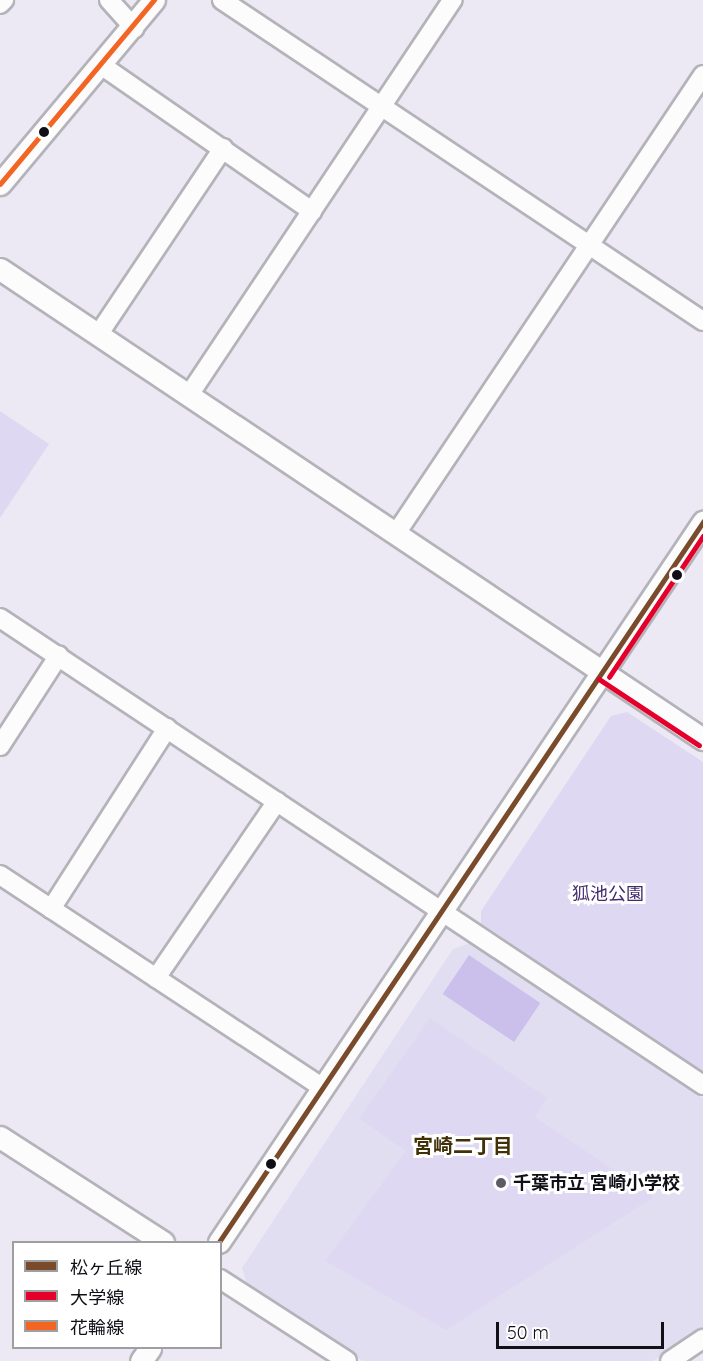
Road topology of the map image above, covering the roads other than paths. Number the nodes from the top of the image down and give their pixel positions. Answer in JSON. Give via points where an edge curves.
{"nodes":[{"id":1,"x":4,"y":0,"type":"edge"},
{"id":2,"x":109,"y":0,"type":"edge"},
{"id":3,"x":154,"y":0,"type":"edge"},
{"id":4,"x":222,"y":0,"type":"edge"},
{"id":5,"x":452,"y":0,"type":"edge"},
{"id":6,"x":0,"y":4,"type":"edge"},
{"id":7,"x":134,"y":28,"type":"junction"},
{"id":8,"x":101,"y":65,"type":"junction"},
{"id":9,"x":703,"y":75,"type":"edge"},
{"id":10,"x":381,"y":107,"type":"junction"},
{"id":11,"x":223,"y":148,"type":"junction"},
{"id":12,"x":0,"y":184,"type":"edge"},
{"id":13,"x":312,"y":211,"type":"junction"},
{"id":14,"x":590,"y":246,"type":"junction"},
{"id":15,"x":0,"y":269,"type":"edge"},
{"id":16,"x":703,"y":321,"type":"edge"},
{"id":17,"x":98,"y":335,"type":"junction"},
{"id":18,"x":189,"y":395,"type":"junction"},
{"id":19,"x":703,"y":522,"type":"edge"},
{"id":20,"x":397,"y":532,"type":"junction"},
{"id":21,"x":0,"y":618,"type":"edge"},
{"id":22,"x":59,"y":655,"type":"junction"},
{"id":23,"x":603,"y":673,"type":"junction"},
{"id":24,"x":167,"y":728,"type":"junction"},
{"id":25,"x":703,"y":739,"type":"edge"},
{"id":26,"x":0,"y":746,"type":"edge"},
{"id":27,"x":277,"y":801,"type":"junction"},
{"id":28,"x":0,"y":875,"type":"edge"},
{"id":29,"x":51,"y":909,"type":"junction"},
{"id":30,"x":445,"y":913,"type":"junction"},
{"id":31,"x":156,"y":978,"type":"junction"},
{"id":32,"x":703,"y":1085,"type":"edge"},
{"id":33,"x":324,"y":1089,"type":"junction"},
{"id":34,"x":0,"y":1137,"type":"edge"},
{"id":35,"x":161,"y":1241,"type":"edge"},
{"id":36,"x":220,"y":1241,"type":"edge"},
{"id":37,"x":222,"y":1280,"type":"edge"},
{"id":38,"x":697,"y":1349,"type":"edge"},
{"id":39,"x":347,"y":1361,"type":"edge"},
{"id":40,"x":670,"y":1361,"type":"edge"}],
"edges":[{"from":1,"to":6,"type":"street"},
{"from":2,"to":7,"type":"street"},
{"from":3,"to":7,"type":"street"},
{"from":4,"to":10,"type":"street"},
{"from":5,"to":10,"type":"street"},
{"from":7,"to":8,"type":"street"},
{"from":8,"to":11,"type":"street"},
{"from":8,"to":12,"type":"street"},
{"from":9,"to":14,"type":"street"},
{"from":10,"to":13,"type":"street"},
{"from":10,"to":14,"type":"street"},
{"from":11,"to":13,"type":"street"},
{"from":11,"to":17,"type":"street"},
{"from":13,"to":18,"type":"street"},
{"from":14,"to":16,"type":"street"},
{"from":14,"to":20,"type":"street"},
{"from":15,"to":17,"type":"street"},
{"from":17,"to":18,"type":"street"},
{"from":18,"to":20,"type":"street"},
{"from":19,"to":23,"type":"street"},
{"from":20,"to":23,"type":"street"},
{"from":21,"to":22,"type":"street"},
{"from":22,"to":24,"type":"street"},
{"from":22,"to":26,"type":"street"},
{"from":23,"to":25,"type":"street"},
{"from":23,"to":30,"type":"street"},
{"from":24,"to":27,"type":"street"},
{"from":24,"to":29,"type":"street"},
{"from":27,"to":30,"type":"street"},
{"from":27,"to":31,"type":"street"},
{"from":28,"to":29,"type":"street"},
{"from":29,"to":31,"type":"street"},
{"from":30,"to":32,"type":"street"},
{"from":30,"to":33,"type":"street"},
{"from":31,"to":33,"type":"street"},
{"from":33,"to":36,"type":"street"},
{"from":34,"to":35,"type":"street"},
{"from":37,"to":39,"type":"street"},
{"from":38,"to":40,"type":"street"}]}
